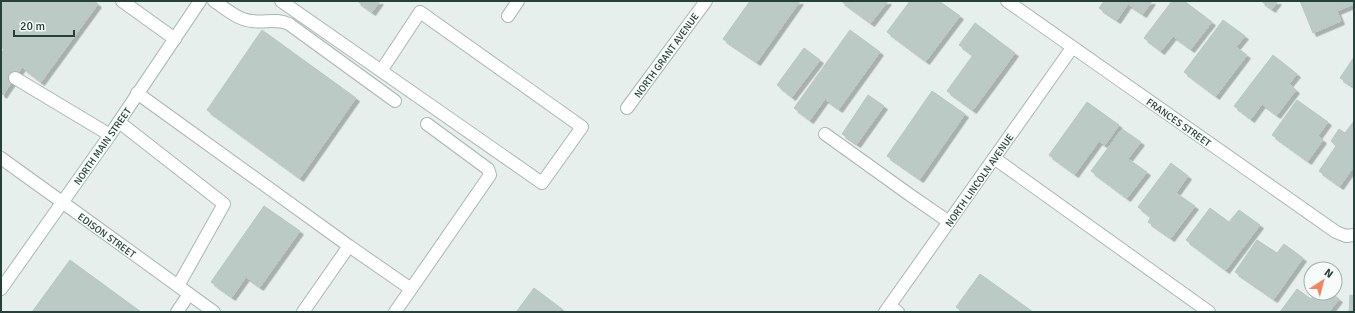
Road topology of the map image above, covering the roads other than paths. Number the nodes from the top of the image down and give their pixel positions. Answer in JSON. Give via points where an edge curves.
{"nodes":[{"id":1,"x":122,"y":1,"type":"edge"},
{"id":2,"x":200,"y":1,"type":"edge"},
{"id":3,"x":214,"y":1,"type":"edge"},
{"id":4,"x":281,"y":1,"type":"edge"},
{"id":5,"x":518,"y":1,"type":"edge"},
{"id":6,"x":705,"y":1,"type":"edge"},
{"id":7,"x":1007,"y":1,"type":"edge"},
{"id":8,"x":508,"y":16,"type":"dead end"},
{"id":9,"x":175,"y":39,"type":"junction"},
{"id":10,"x":1072,"y":48,"type":"junction"},
{"id":11,"x":381,"y":71,"type":"junction"},
{"id":12,"x":15,"y":78,"type":"dead end"},
{"id":13,"x":137,"y":94,"type":"junction"},
{"id":14,"x":395,"y":101,"type":"dead end"},
{"id":15,"x":627,"y":108,"type":"dead end"},
{"id":16,"x":119,"y":122,"type":"junction"},
{"id":17,"x":427,"y":124,"type":"dead end"},
{"id":18,"x":825,"y":134,"type":"dead end"},
{"id":19,"x":110,"y":135,"type":"junction"},
{"id":20,"x":1,"y":158,"type":"edge"},
{"id":21,"x":994,"y":158,"type":"junction"},
{"id":22,"x":62,"y":202,"type":"junction"},
{"id":23,"x":950,"y":222,"type":"junction"},
{"id":24,"x":1354,"y":235,"type":"edge"},
{"id":25,"x":349,"y":246,"type":"junction"},
{"id":26,"x":178,"y":286,"type":"junction"},
{"id":27,"x":1,"y":289,"type":"edge"},
{"id":28,"x":411,"y":289,"type":"junction"},
{"id":29,"x":189,"y":294,"type":"junction"},
{"id":30,"x":891,"y":310,"type":"edge"},
{"id":31,"x":177,"y":312,"type":"edge"},
{"id":32,"x":214,"y":312,"type":"edge"},
{"id":33,"x":303,"y":312,"type":"edge"},
{"id":34,"x":395,"y":312,"type":"edge"},
{"id":35,"x":1209,"y":312,"type":"edge"}],
"edges":[{"from":1,"to":9,"type":"street"},
{"from":2,"to":9,"type":"street","name":"NORTH MAIN STREET"},
{"from":3,"to":14,"type":"street","via":[[247,20],[275,20],[289,24]]},
{"from":4,"to":11,"type":"street"},
{"from":5,"to":8,"type":"street"},
{"from":6,"to":15,"type":"street","name":"NORTH GRANT AVENUE"},
{"from":7,"to":10,"type":"street","name":"FRANCES STREET"},
{"from":9,"to":13,"type":"street","name":"NORTH MAIN STREET"},
{"from":10,"to":21,"type":"street","name":"NORTH LINCOLN AVENUE"},
{"from":10,"to":24,"type":"street","name":"FRANCES STREET","via":[[1336,232],[1346,236]]},
{"from":11,"to":11,"type":"street","via":[[542,183],[582,127],[420,12]]},
{"from":12,"to":19,"type":"street"},
{"from":13,"to":16,"type":"street","name":"NORTH MAIN STREET"},
{"from":13,"to":25,"type":"street"},
{"from":16,"to":19,"type":"street","name":"NORTH MAIN STREET"},
{"from":16,"to":26,"type":"street","via":[[224,204]]},
{"from":17,"to":28,"type":"street","via":[[488,168],[490,175]]},
{"from":18,"to":23,"type":"street"},
{"from":19,"to":22,"type":"street","name":"NORTH MAIN STREET"},
{"from":20,"to":22,"type":"street","name":"EDISON STREET"},
{"from":21,"to":23,"type":"street","name":"NORTH LINCOLN AVENUE"},
{"from":21,"to":35,"type":"street"},
{"from":22,"to":26,"type":"street","name":"EDISON STREET"},
{"from":22,"to":27,"type":"street","name":"NORTH MAIN STREET"},
{"from":23,"to":30,"type":"street","name":"NORTH LINCOLN AVENUE"},
{"from":25,"to":28,"type":"street"},
{"from":25,"to":33,"type":"street"},
{"from":26,"to":29,"type":"street","name":"EDISON STREET"},
{"from":28,"to":34,"type":"street"},
{"from":29,"to":31,"type":"street"},
{"from":29,"to":32,"type":"street","name":"EDISON STREET"}]}
